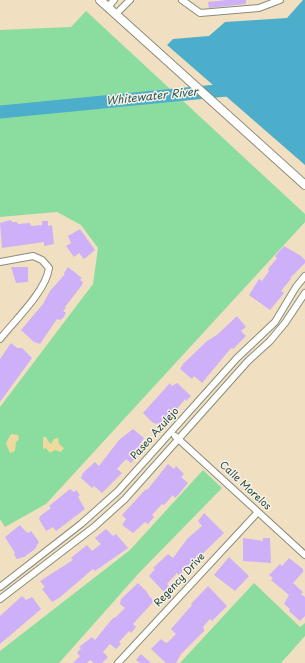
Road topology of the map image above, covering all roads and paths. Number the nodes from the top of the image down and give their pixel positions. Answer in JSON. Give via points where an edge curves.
{"nodes":[{"id":1,"x":100,"y":0,"type":"edge"},
{"id":2,"x":114,"y":0,"type":"edge"},
{"id":3,"x":130,"y":0,"type":"edge"},
{"id":4,"x":182,"y":0,"type":"edge"},
{"id":5,"x":280,"y":0,"type":"edge"},
{"id":6,"x":108,"y":7,"type":"junction"},
{"id":7,"x":116,"y":14,"type":"junction"},
{"id":8,"x":305,"y":185,"type":"edge"},
{"id":9,"x":0,"y":262,"type":"edge"},
{"id":10,"x":305,"y":276,"type":"edge"},
{"id":11,"x":305,"y":293,"type":"edge"},
{"id":12,"x":0,"y":339,"type":"edge"},
{"id":13,"x":171,"y":432,"type":"junction"},
{"id":14,"x":179,"y":438,"type":"junction"},
{"id":15,"x":258,"y":512,"type":"junction"},
{"id":16,"x":305,"y":554,"type":"edge"},
{"id":17,"x":0,"y":587,"type":"edge"},
{"id":18,"x":0,"y":599,"type":"edge"},
{"id":19,"x":118,"y":663,"type":"edge"}],
"edges":[{"from":1,"to":6,"type":"street"},
{"from":2,"to":6,"type":"street"},
{"from":3,"to":7,"type":"street"},
{"from":4,"to":5,"type":"street","via":[[200,13],[259,8]]},
{"from":6,"to":7,"type":"street"},
{"from":7,"to":8,"type":"street"},
{"from":9,"to":12,"type":"street","via":[[33,256],[42,260],[49,268],[47,279]]},
{"from":10,"to":13,"type":"street","name":"Paseo Azulejo","via":[[275,322],[237,358]]},
{"from":11,"to":14,"type":"street","name":"Paseo Azulejo","via":[[270,341],[248,361]]},
{"from":13,"to":14,"type":"street","name":"Calle Morelos"},
{"from":13,"to":17,"type":"street","name":"Paseo Azulejo","via":[[118,491]]},
{"from":14,"to":15,"type":"street","name":"Calle Morelos"},
{"from":14,"to":18,"type":"street","name":"Paseo Azulejo","via":[[125,499],[94,527]]},
{"from":15,"to":16,"type":"street","name":"Calle Morelos"},
{"from":15,"to":19,"type":"street","name":"Regency Drive"}]}
